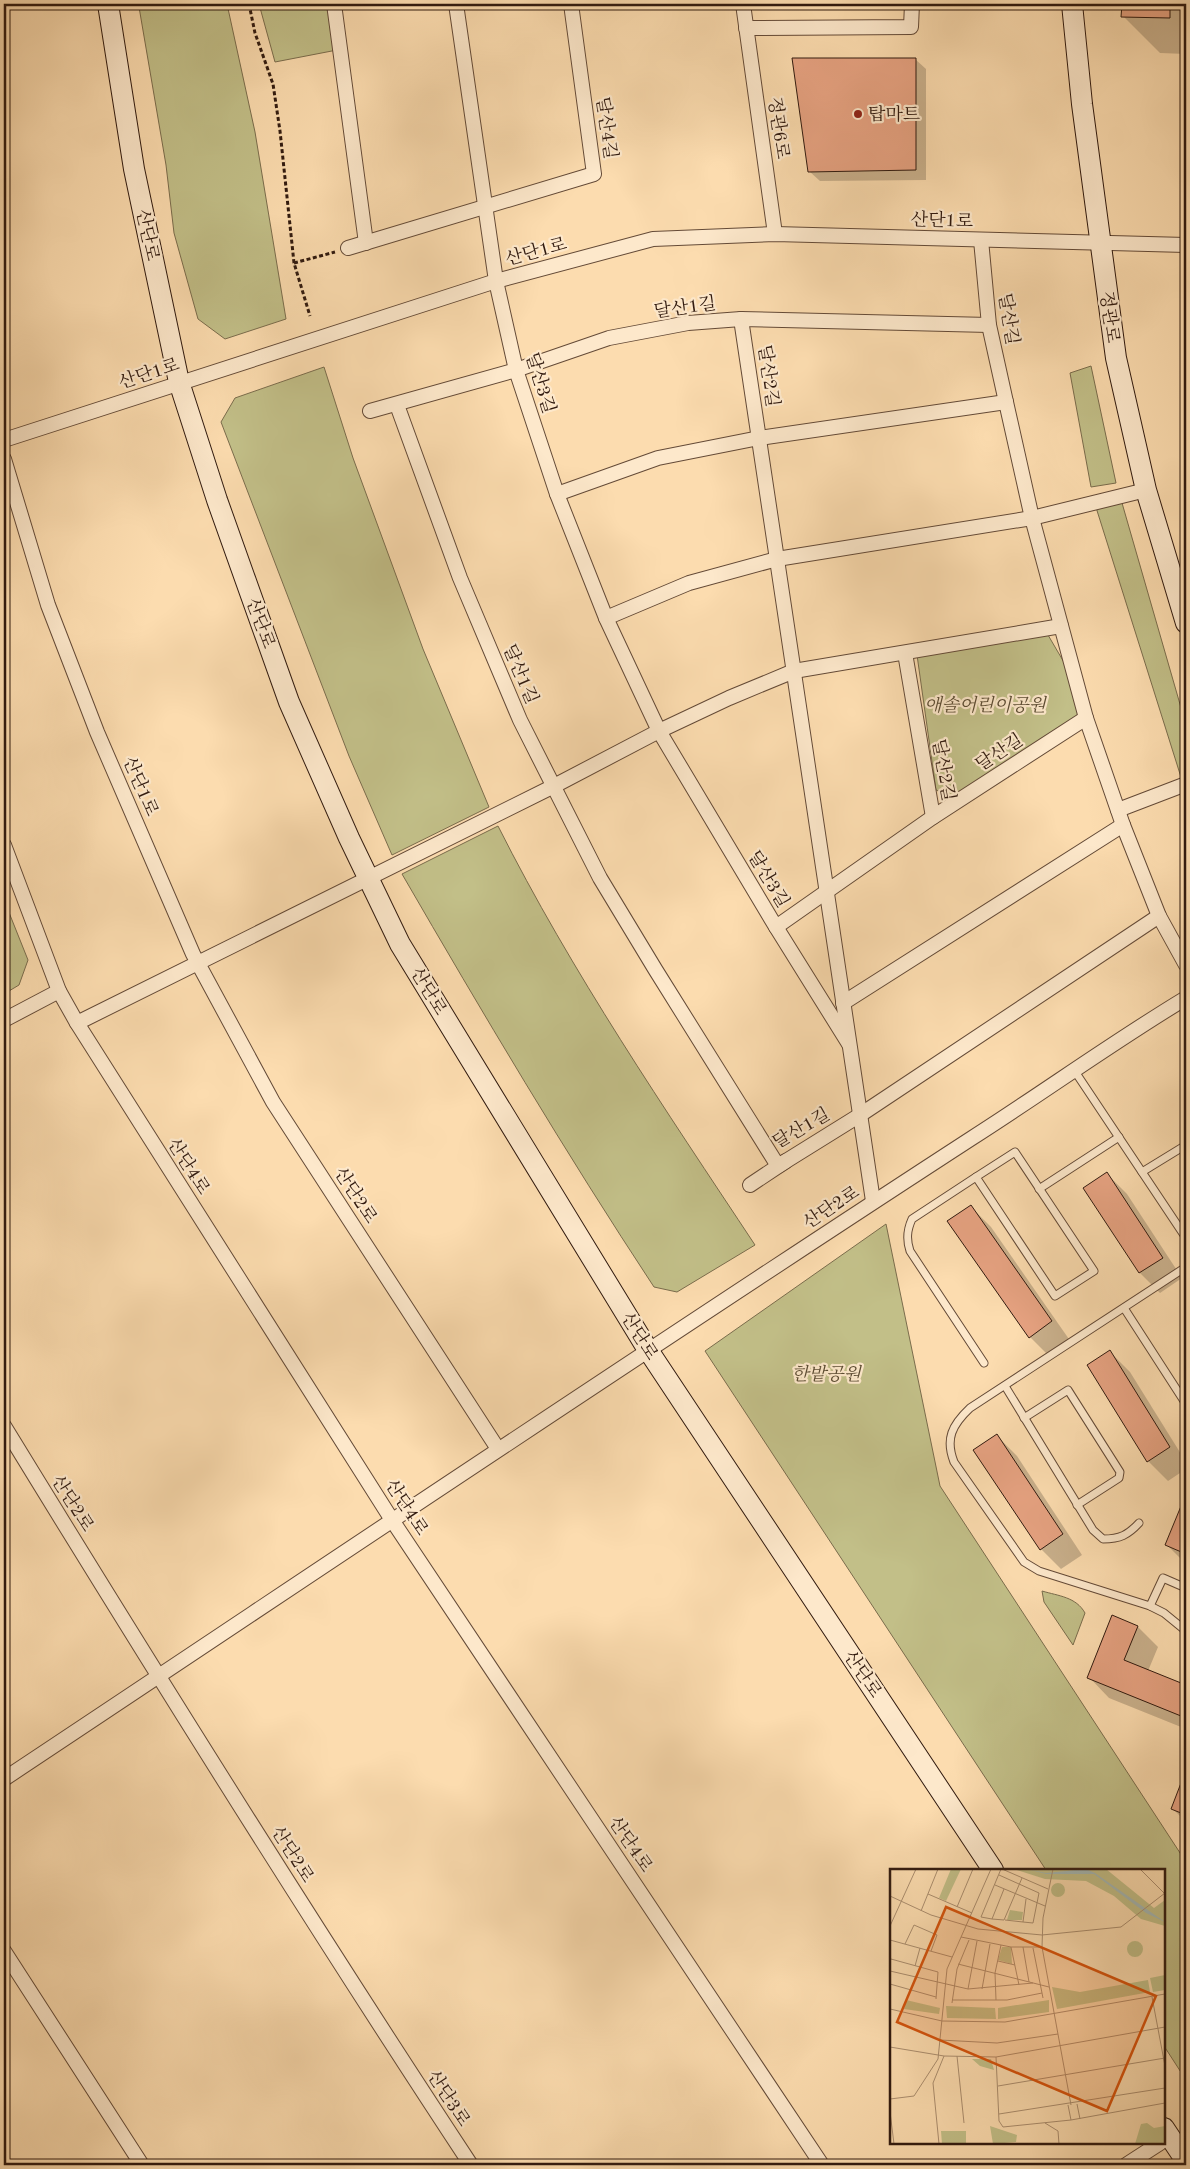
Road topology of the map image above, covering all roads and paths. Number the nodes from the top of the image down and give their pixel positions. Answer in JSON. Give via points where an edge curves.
{"nodes":[{"id":1,"x":108,"y":4,"type":"edge"},
{"id":2,"x":249,"y":4,"type":"edge"},
{"id":3,"x":334,"y":4,"type":"edge"},
{"id":4,"x":456,"y":4,"type":"edge"},
{"id":5,"x":571,"y":4,"type":"edge"},
{"id":6,"x":743,"y":4,"type":"edge"},
{"id":7,"x":912,"y":4,"type":"edge"},
{"id":8,"x":1072,"y":4,"type":"edge"},
{"id":9,"x":746,"y":28,"type":"junction"},
{"id":10,"x":485,"y":207,"type":"junction"},
{"id":11,"x":775,"y":234,"type":"junction"},
{"id":12,"x":981,"y":240,"type":"junction"},
{"id":13,"x":366,"y":243,"type":"junction"},
{"id":14,"x":1100,"y":243,"type":"junction"},
{"id":15,"x":1186,"y":245,"type":"edge"},
{"id":16,"x":348,"y":248,"type":"joint"},
{"id":17,"x":294,"y":264,"type":"junction"},
{"id":18,"x":496,"y":281,"type":"junction"},
{"id":19,"x":310,"y":316,"type":"dead end"},
{"id":20,"x":741,"y":319,"type":"junction"},
{"id":21,"x":989,"y":325,"type":"junction"},
{"id":22,"x":516,"y":370,"type":"junction"},
{"id":23,"x":179,"y":382,"type":"junction"},
{"id":24,"x":1006,"y":402,"type":"junction"},
{"id":25,"x":397,"y":405,"type":"junction"},
{"id":26,"x":370,"y":411,"type":"dead end"},
{"id":27,"x":759,"y":438,"type":"junction"},
{"id":28,"x":4,"y":440,"type":"edge"},
{"id":29,"x":4,"y":459,"type":"edge"},
{"id":30,"x":1146,"y":490,"type":"junction"},
{"id":31,"x":557,"y":494,"type":"junction"},
{"id":32,"x":1032,"y":518,"type":"junction"},
{"id":33,"x":777,"y":559,"type":"junction"},
{"id":34,"x":606,"y":618,"type":"junction"},
{"id":35,"x":1186,"y":623,"type":"edge"},
{"id":36,"x":1061,"y":626,"type":"junction"},
{"id":37,"x":905,"y":653,"type":"junction"},
{"id":38,"x":794,"y":671,"type":"junction"},
{"id":39,"x":1086,"y":718,"type":"junction"},
{"id":40,"x":660,"y":731,"type":"junction"},
{"id":41,"x":1186,"y":784,"type":"edge"},
{"id":42,"x":554,"y":786,"type":"junction"},
{"id":43,"x":1118,"y":810,"type":"junction"},
{"id":44,"x":933,"y":817,"type":"junction"},
{"id":45,"x":1123,"y":825,"type":"junction"},
{"id":46,"x":4,"y":845,"type":"edge"},
{"id":47,"x":368,"y":878,"type":"junction"},
{"id":48,"x":827,"y":892,"type":"junction"},
{"id":49,"x":1159,"y":916,"type":"junction"},
{"id":50,"x":776,"y":927,"type":"junction"},
{"id":51,"x":193,"y":954,"type":"joint"},
{"id":52,"x":1186,"y":965,"type":"edge"},
{"id":53,"x":59,"y":991,"type":"junction"},
{"id":54,"x":1186,"y":998,"type":"edge"},
{"id":55,"x":843,"y":1003,"type":"junction"},
{"id":56,"x":4,"y":1020,"type":"edge"},
{"id":57,"x":77,"y":1023,"type":"junction"},
{"id":58,"x":849,"y":1044,"type":"junction"},
{"id":59,"x":1074,"y":1070,"type":"junction"},
{"id":60,"x":860,"y":1115,"type":"junction"},
{"id":61,"x":1119,"y":1137,"type":"junction"},
{"id":62,"x":1186,"y":1145,"type":"edge"},
{"id":63,"x":794,"y":1156,"type":"junction"},
{"id":64,"x":1142,"y":1172,"type":"junction"},
{"id":65,"x":976,"y":1177,"type":"junction"},
{"id":66,"x":750,"y":1185,"type":"dead end"},
{"id":67,"x":1039,"y":1189,"type":"junction"},
{"id":68,"x":873,"y":1202,"type":"junction"},
{"id":69,"x":1186,"y":1238,"type":"edge"},
{"id":70,"x":1186,"y":1267,"type":"edge"},
{"id":71,"x":1124,"y":1308,"type":"junction"},
{"id":72,"x":648,"y":1350,"type":"junction"},
{"id":73,"x":984,"y":1363,"type":"dead end"},
{"id":74,"x":1005,"y":1386,"type":"junction"},
{"id":75,"x":1186,"y":1404,"type":"edge"},
{"id":76,"x":1024,"y":1418,"type":"junction"},
{"id":77,"x":4,"y":1426,"type":"edge"},
{"id":78,"x":498,"y":1449,"type":"junction"},
{"id":79,"x":1077,"y":1505,"type":"junction"},
{"id":80,"x":392,"y":1520,"type":"junction"},
{"id":81,"x":1139,"y":1523,"type":"dead end"},
{"id":82,"x":1186,"y":1588,"type":"edge"},
{"id":83,"x":1150,"y":1606,"type":"junction"},
{"id":84,"x":1186,"y":1631,"type":"edge"},
{"id":85,"x":158,"y":1676,"type":"junction"},
{"id":86,"x":4,"y":1778,"type":"edge"},
{"id":87,"x":992,"y":1869,"type":"edge"},
{"id":88,"x":4,"y":1951,"type":"edge"},
{"id":89,"x":396,"y":2051,"type":"joint"},
{"id":90,"x":1165,"y":2138,"type":"edge"},
{"id":91,"x":1154,"y":2144,"type":"edge"},
{"id":92,"x":1186,"y":2161,"type":"edge"},
{"id":93,"x":142,"y":2165,"type":"edge"},
{"id":94,"x":471,"y":2165,"type":"edge"},
{"id":95,"x":822,"y":2165,"type":"edge"},
{"id":96,"x":1126,"y":2165,"type":"edge"}],
"edges":[{"from":1,"to":23,"type":"street","name":"산단로","via":[[134,169]]},
{"from":2,"to":17,"type":"path","via":[[255,33],[273,84]]},
{"from":3,"to":13,"type":"street"},
{"from":4,"to":10,"type":"street"},
{"from":5,"to":10,"type":"street","name":"달산4길","via":[[594,174]]},
{"from":6,"to":9,"type":"street","name":"정관6로"},
{"from":7,"to":9,"type":"street","via":[[911,27]]},
{"from":8,"to":14,"type":"street","name":"정관로"},
{"from":9,"to":11,"type":"street","name":"정관6로"},
{"from":10,"to":13,"type":"street","name":"달산4길"},
{"from":10,"to":18,"type":"street","name":"달산3길"},
{"from":11,"to":12,"type":"street","name":"산단1로"},
{"from":11,"to":18,"type":"street","name":"산단1로","via":[[653,238]]},
{"from":12,"to":14,"type":"street","name":"산단1로"},
{"from":12,"to":21,"type":"street","name":"달산길"},
{"from":13,"to":16,"type":"street","name":"달산4길"},
{"from":14,"to":15,"type":"street","name":"산단1로"},
{"from":14,"to":30,"type":"street","name":"정관로","via":[[1116,358]]},
{"from":16,"to":17,"type":"path"},
{"from":17,"to":19,"type":"path"},
{"from":18,"to":22,"type":"street","name":"달산3길"},
{"from":18,"to":23,"type":"street","name":"산단1로"},
{"from":20,"to":21,"type":"street","name":"달산1길"},
{"from":20,"to":22,"type":"street","name":"달산1길","via":[[688,323],[609,338]]},
{"from":20,"to":27,"type":"street","name":"달산2길"},
{"from":21,"to":24,"type":"street","name":"달산길"},
{"from":22,"to":25,"type":"street","name":"달산1길"},
{"from":22,"to":31,"type":"street","name":"달산3길"},
{"from":23,"to":28,"type":"street","name":"산단1로"},
{"from":23,"to":47,"type":"street","name":"산단로","via":[[289,702]]},
{"from":24,"to":27,"type":"street"},
{"from":24,"to":32,"type":"street","name":"달산길"},
{"from":25,"to":26,"type":"street","name":"달산1길"},
{"from":25,"to":42,"type":"street","name":"달산1길","via":[[460,578],[520,720]]},
{"from":27,"to":31,"type":"street","via":[[658,458]]},
{"from":27,"to":33,"type":"street","name":"달산2길"},
{"from":29,"to":51,"type":"street","name":"산단1로","via":[[48,605],[97,732]]},
{"from":30,"to":32,"type":"street"},
{"from":30,"to":35,"type":"street","name":"정관로"},
{"from":31,"to":34,"type":"street","name":"달산3길"},
{"from":32,"to":33,"type":"street"},
{"from":32,"to":36,"type":"street","name":"달산길"},
{"from":33,"to":34,"type":"street","via":[[689,583]]},
{"from":33,"to":38,"type":"street","name":"달산2길"},
{"from":34,"to":40,"type":"street","name":"달산3길"},
{"from":36,"to":37,"type":"street"},
{"from":36,"to":39,"type":"street","name":"달산길"},
{"from":37,"to":38,"type":"street"},
{"from":37,"to":44,"type":"street","name":"달산2길"},
{"from":38,"to":40,"type":"street"},
{"from":38,"to":48,"type":"street","name":"달산2길"},
{"from":39,"to":43,"type":"street","name":"달산길"},
{"from":39,"to":44,"type":"street","name":"달산길"},
{"from":40,"to":42,"type":"street"},
{"from":40,"to":50,"type":"street","name":"달산3길"},
{"from":41,"to":43,"type":"street"},
{"from":42,"to":47,"type":"street"},
{"from":42,"to":63,"type":"street","name":"달산1길","via":[[605,886],[778,1166]]},
{"from":43,"to":45,"type":"street","name":"달산길"},
{"from":44,"to":48,"type":"street","name":"달산2길"},
{"from":45,"to":49,"type":"street","name":"달산길"},
{"from":45,"to":55,"type":"street"},
{"from":46,"to":53,"type":"street","name":"산단4로"},
{"from":47,"to":57,"type":"street"},
{"from":47,"to":72,"type":"street","name":"산단로","via":[[400,944]]},
{"from":48,"to":50,"type":"street"},
{"from":48,"to":55,"type":"street","name":"달산2길"},
{"from":49,"to":52,"type":"street","name":"달산길"},
{"from":49,"to":60,"type":"street","name":"달산1길"},
{"from":50,"to":58,"type":"street","name":"달산3길"},
{"from":51,"to":78,"type":"street","name":"산단2로","via":[[273,1102]]},
{"from":53,"to":56,"type":"street"},
{"from":53,"to":57,"type":"street","name":"산단4로"},
{"from":54,"to":59,"type":"street","name":"산단2로"},
{"from":55,"to":58,"type":"street","name":"달산2길"},
{"from":57,"to":80,"type":"street","name":"산단4로"},
{"from":58,"to":60,"type":"street","name":"달산2길"},
{"from":59,"to":61,"type":"lane"},
{"from":59,"to":68,"type":"street","name":"산단2로"},
{"from":60,"to":63,"type":"street","name":"달산1길"},
{"from":60,"to":68,"type":"street","name":"달산2길"},
{"from":61,"to":64,"type":"lane"},
{"from":61,"to":67,"type":"lane"},
{"from":62,"to":64,"type":"lane"},
{"from":63,"to":66,"type":"street"},
{"from":64,"to":69,"type":"lane"},
{"from":65,"to":67,"type":"lane","via":[[1015,1152]]},
{"from":65,"to":67,"type":"lane","via":[[1055,1296],[1094,1271]]},
{"from":65,"to":73,"type":"lane","via":[[912,1219],[907,1242]]},
{"from":68,"to":72,"type":"street","name":"산단2로"},
{"from":70,"to":71,"type":"lane"},
{"from":71,"to":74,"type":"lane"},
{"from":71,"to":75,"type":"lane"},
{"from":72,"to":78,"type":"street","name":"산단2로"},
{"from":72,"to":87,"type":"street","name":"산단로"},
{"from":74,"to":76,"type":"lane"},
{"from":74,"to":83,"type":"lane","via":[[970,1408],[954,1426],[949,1450],[954,1462],[1024,1562],[1039,1571]]},
{"from":76,"to":79,"type":"lane"},
{"from":76,"to":79,"type":"lane","via":[[1068,1390],[1120,1472],[1119,1478]]},
{"from":77,"to":85,"type":"street","name":"산단2로"},
{"from":78,"to":80,"type":"street","name":"산단2로"},
{"from":79,"to":81,"type":"lane","via":[[1092,1530],[1103,1539],[1128,1535]]},
{"from":80,"to":85,"type":"street","name":"산단2로"},
{"from":80,"to":95,"type":"street","name":"산단4로"},
{"from":82,"to":83,"type":"lane","via":[[1163,1578]]},
{"from":83,"to":84,"type":"lane"},
{"from":85,"to":86,"type":"street","name":"산단2로"},
{"from":85,"to":89,"type":"street","name":"산단2로"},
{"from":88,"to":93,"type":"street"},
{"from":89,"to":94,"type":"street","name":"산단3로"},
{"from":90,"to":92,"type":"street"},
{"from":91,"to":96,"type":"street"}]}
